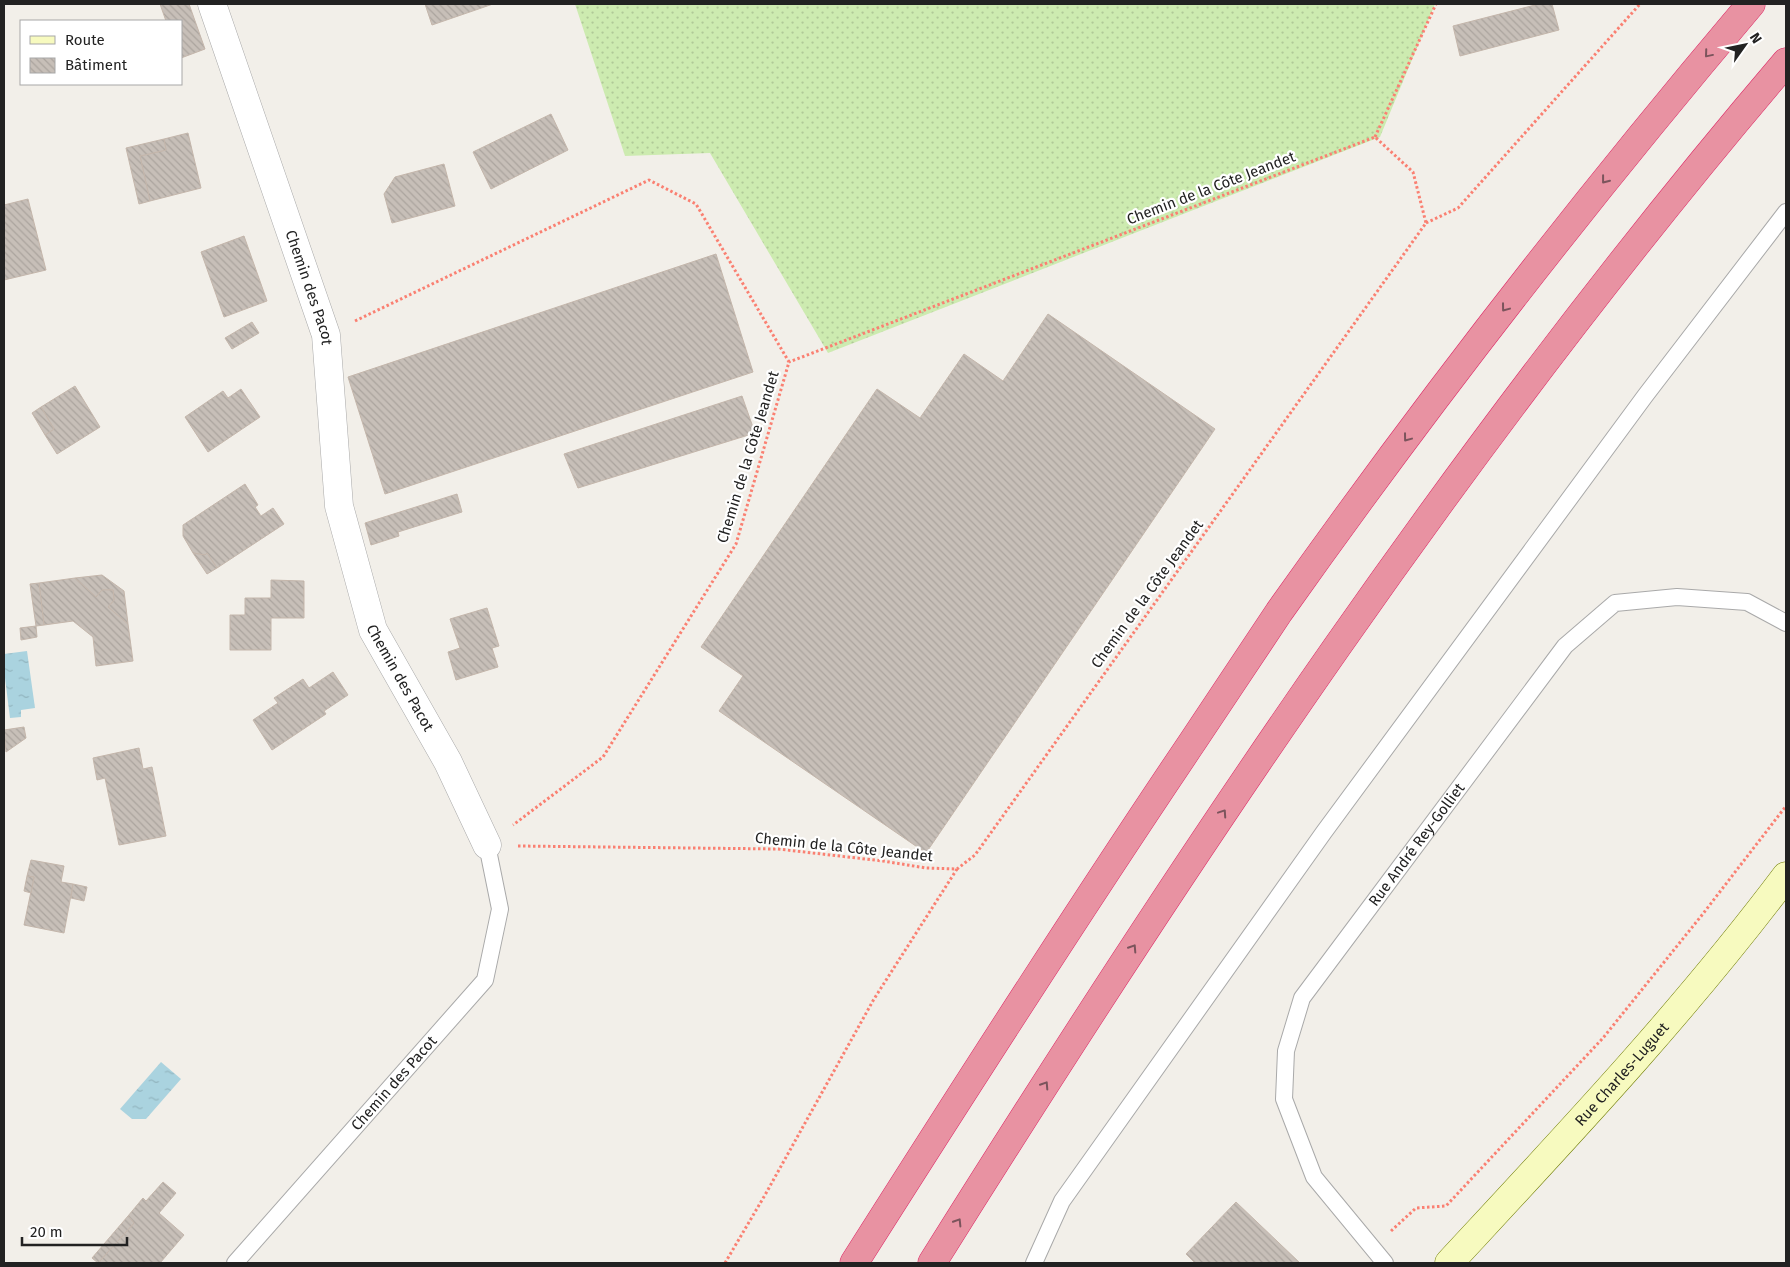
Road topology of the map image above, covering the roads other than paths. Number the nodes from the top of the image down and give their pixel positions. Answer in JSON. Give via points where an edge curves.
{"nodes":[{"id":1,"x":212,"y":4,"type":"edge"},
{"id":2,"x":1751,"y":4,"type":"edge"},
{"id":3,"x":1786,"y":62,"type":"edge"},
{"id":4,"x":1786,"y":212,"type":"edge"},
{"id":5,"x":1786,"y":624,"type":"edge"},
{"id":6,"x":487,"y":845,"type":"joint"},
{"id":7,"x":1786,"y":876,"type":"edge"},
{"id":8,"x":235,"y":1263,"type":"edge"},
{"id":9,"x":854,"y":1263,"type":"edge"},
{"id":10,"x":932,"y":1263,"type":"edge"},
{"id":11,"x":1034,"y":1263,"type":"edge"},
{"id":12,"x":1385,"y":1263,"type":"edge"},
{"id":13,"x":1448,"y":1263,"type":"edge"}],
"edges":[{"from":1,"to":6,"type":"street","name":"Chemin des Pacot","via":[[326,335],[339,506],[373,630],[448,762]]},
{"from":2,"to":9,"type":"highway","one_way":true,"via":[[1651,122],[1518,291],[1279,613],[1118,852]]},
{"from":10,"to":3,"type":"highway","one_way":true,"via":[[1170,891],[1339,644],[1462,472],[1582,313],[1702,160]]},
{"from":4,"to":11,"type":"lane","via":[[1639,404],[1318,840],[1062,1202]]},
{"from":5,"to":12,"type":"lane","name":"Rue André Rey-Golliet","via":[[1747,602],[1677,597],[1615,603],[1565,646],[1302,998],[1286,1051],[1284,1099],[1314,1177]]},
{"from":6,"to":8,"type":"lane","name":"Chemin des Pacot","via":[[500,909],[485,980]]},
{"from":7,"to":13,"type":"main road","name":"Rue Charles-Luguet","via":[[1747,928],[1594,1108]]}]}
